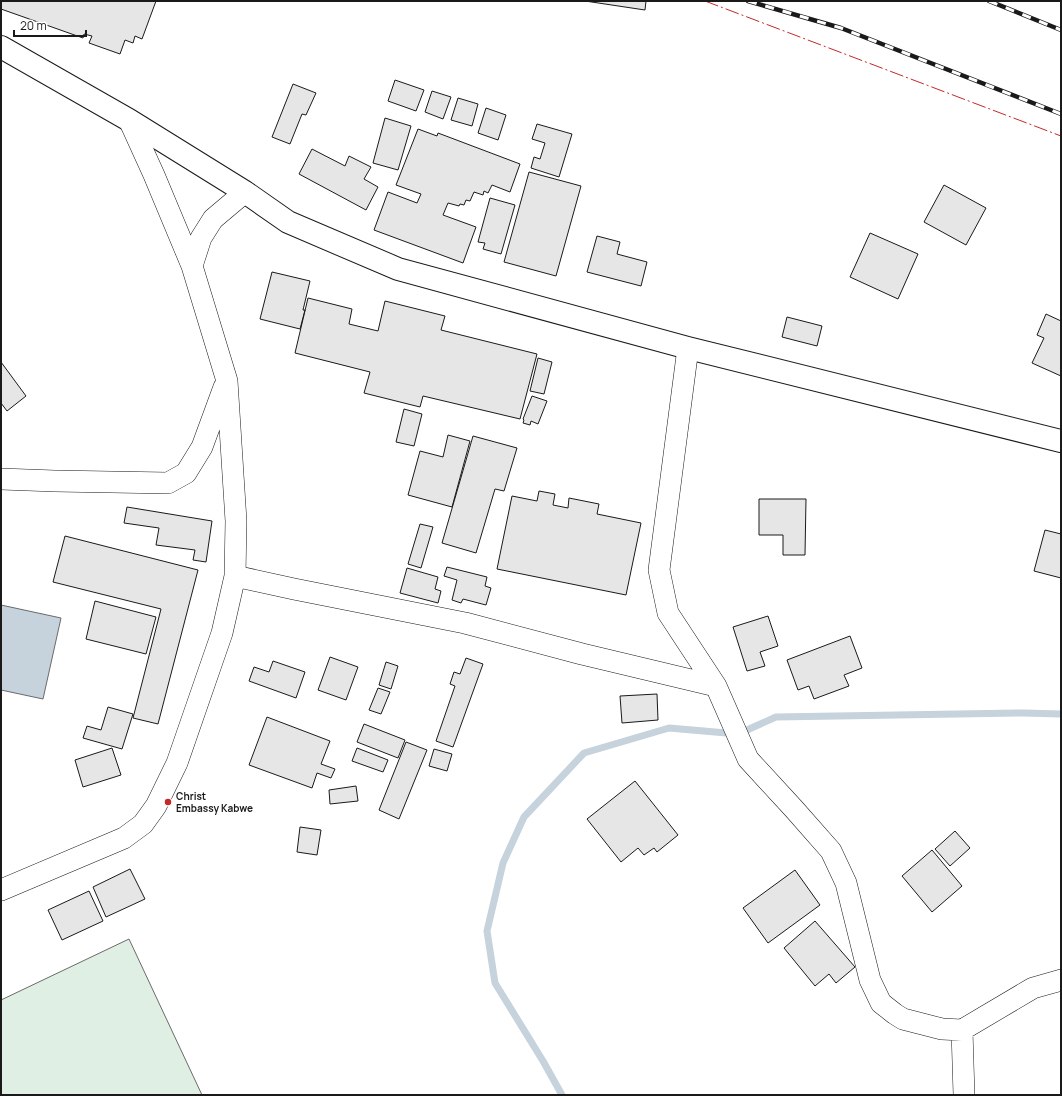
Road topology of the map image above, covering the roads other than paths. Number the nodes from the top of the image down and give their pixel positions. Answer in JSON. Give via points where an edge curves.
{"nodes":[{"id":1,"x":1,"y":47,"type":"edge"},
{"id":2,"x":128,"y":120,"type":"junction"},
{"id":3,"x":245,"y":192,"type":"junction"},
{"id":4,"x":192,"y":266,"type":"junction"},
{"id":5,"x":688,"y":348,"type":"junction"},
{"id":6,"x":227,"y":381,"type":"junction"},
{"id":7,"x":1061,"y":441,"type":"edge"},
{"id":8,"x":1,"y":479,"type":"edge"},
{"id":9,"x":235,"y":576,"type":"junction"},
{"id":10,"x":716,"y":686,"type":"junction"},
{"id":11,"x":1,"y":890,"type":"edge"},
{"id":12,"x":1061,"y":980,"type":"edge"},
{"id":13,"x":962,"y":1030,"type":"junction"},
{"id":14,"x":964,"y":1095,"type":"edge"}],
"edges":[{"from":1,"to":2,"type":"street"},
{"from":2,"to":3,"type":"street"},
{"from":2,"to":4,"type":"street"},
{"from":3,"to":4,"type":"street","via":[[213,219],[201,238]]},
{"from":3,"to":5,"type":"street","via":[[288,222],[398,269]]},
{"from":4,"to":6,"type":"street"},
{"from":5,"to":7,"type":"street"},
{"from":5,"to":10,"type":"street","via":[[659,570],[668,613]]},
{"from":6,"to":8,"type":"street","via":[[202,447],[186,472],[168,483]]},
{"from":6,"to":9,"type":"street","via":[[236,521]]},
{"from":9,"to":10,"type":"street","via":[[465,623]]},
{"from":9,"to":11,"type":"street","via":[[222,633],[177,763],[156,806],[143,824],[124,838]]},
{"from":10,"to":13,"type":"street","via":[[748,759],[830,851],[846,883],[870,980],[881,1003],[903,1018],[942,1029]]},
{"from":12,"to":13,"type":"street","via":[[1033,988]]},
{"from":13,"to":14,"type":"street"}]}
